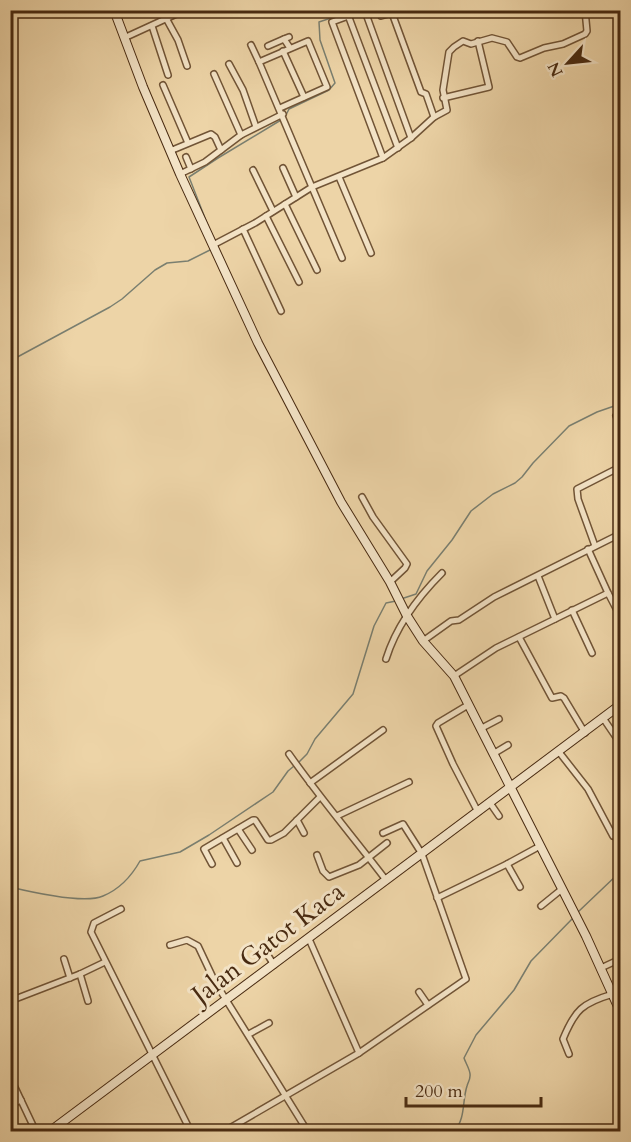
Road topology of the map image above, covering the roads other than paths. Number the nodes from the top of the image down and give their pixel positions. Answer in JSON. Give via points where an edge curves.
{"nodes":[{"id":1,"x":114,"y":10,"type":"edge"},
{"id":2,"x":184,"y":10,"type":"edge"},
{"id":3,"x":585,"y":10,"type":"edge"},
{"id":4,"x":395,"y":12,"type":"edge"},
{"id":5,"x":348,"y":15,"type":"junction"},
{"id":6,"x":381,"y":16,"type":"dead end"},
{"id":7,"x":166,"y":20,"type":"junction"},
{"id":8,"x":152,"y":26,"type":"junction"},
{"id":9,"x":124,"y":38,"type":"junction"},
{"id":10,"x":478,"y":41,"type":"junction"},
{"id":11,"x":251,"y":45,"type":"dead end"},
{"id":12,"x":268,"y":46,"type":"dead end"},
{"id":13,"x":290,"y":48,"type":"junction"},
{"id":14,"x":283,"y":51,"type":"junction"},
{"id":15,"x":260,"y":62,"type":"junction"},
{"id":16,"x":229,"y":64,"type":"dead end"},
{"id":17,"x":187,"y":66,"type":"dead end"},
{"id":18,"x":168,"y":75,"type":"dead end"},
{"id":19,"x":214,"y":75,"type":"dead end"},
{"id":20,"x":163,"y":85,"type":"dead end"},
{"id":21,"x":304,"y":97,"type":"junction"},
{"id":22,"x":443,"y":98,"type":"junction"},
{"id":23,"x":281,"y":111,"type":"junction"},
{"id":24,"x":434,"y":117,"type":"junction"},
{"id":25,"x":256,"y":127,"type":"junction"},
{"id":26,"x":241,"y":135,"type":"junction"},
{"id":27,"x":411,"y":138,"type":"junction"},
{"id":28,"x":188,"y":143,"type":"junction"},
{"id":29,"x":398,"y":148,"type":"junction"},
{"id":30,"x":221,"y":150,"type":"junction"},
{"id":31,"x":170,"y":151,"type":"junction"},
{"id":32,"x":186,"y":157,"type":"dead end"},
{"id":33,"x":383,"y":158,"type":"junction"},
{"id":34,"x":283,"y":168,"type":"dead end"},
{"id":35,"x":191,"y":169,"type":"junction"},
{"id":36,"x":253,"y":170,"type":"dead end"},
{"id":37,"x":180,"y":174,"type":"junction"},
{"id":38,"x":339,"y":177,"type":"junction"},
{"id":39,"x":312,"y":187,"type":"junction"},
{"id":40,"x":296,"y":197,"type":"junction"},
{"id":41,"x":285,"y":204,"type":"junction"},
{"id":42,"x":273,"y":211,"type":"junction"},
{"id":43,"x":266,"y":216,"type":"junction"},
{"id":44,"x":243,"y":229,"type":"junction"},
{"id":45,"x":213,"y":245,"type":"junction"},
{"id":46,"x":371,"y":253,"type":"dead end"},
{"id":47,"x":342,"y":258,"type":"dead end"},
{"id":48,"x":317,"y":270,"type":"dead end"},
{"id":49,"x":299,"y":282,"type":"dead end"},
{"id":50,"x":281,"y":311,"type":"dead end"},
{"id":51,"x":616,"y":416,"type":"dead end"},
{"id":52,"x":621,"y":425,"type":"edge"},
{"id":53,"x":621,"y":467,"type":"edge"},
{"id":54,"x":362,"y":497,"type":"dead end"},
{"id":55,"x":621,"y":534,"type":"edge"},
{"id":56,"x":595,"y":546,"type":"junction"},
{"id":57,"x":588,"y":549,"type":"junction"},
{"id":58,"x":442,"y":573,"type":"dead end"},
{"id":59,"x":538,"y":576,"type":"junction"},
{"id":60,"x":390,"y":582,"type":"junction"},
{"id":61,"x":608,"y":593,"type":"junction"},
{"id":62,"x":572,"y":610,"type":"junction"},
{"id":63,"x":407,"y":616,"type":"junction"},
{"id":64,"x":621,"y":616,"type":"edge"},
{"id":65,"x":555,"y":619,"type":"junction"},
{"id":66,"x":519,"y":637,"type":"junction"},
{"id":67,"x":423,"y":641,"type":"junction"},
{"id":68,"x":592,"y":653,"type":"dead end"},
{"id":69,"x":386,"y":659,"type":"dead end"},
{"id":70,"x":454,"y":676,"type":"junction"},
{"id":71,"x":468,"y":705,"type":"junction"},
{"id":72,"x":621,"y":705,"type":"edge"},
{"id":73,"x":603,"y":718,"type":"junction"},
{"id":74,"x":499,"y":719,"type":"dead end"},
{"id":75,"x":480,"y":729,"type":"junction"},
{"id":76,"x":383,"y":730,"type":"dead end"},
{"id":77,"x":585,"y":733,"type":"junction"},
{"id":78,"x":621,"y":743,"type":"edge"},
{"id":79,"x":508,"y":745,"type":"dead end"},
{"id":80,"x":559,"y":752,"type":"junction"},
{"id":81,"x":289,"y":754,"type":"dead end"},
{"id":82,"x":493,"y":754,"type":"junction"},
{"id":83,"x":409,"y":782,"type":"dead end"},
{"id":84,"x":310,"y":783,"type":"junction"},
{"id":85,"x":512,"y":787,"type":"junction"},
{"id":86,"x":320,"y":797,"type":"junction"},
{"id":87,"x":490,"y":802,"type":"junction"},
{"id":88,"x":478,"y":812,"type":"junction"},
{"id":89,"x":337,"y":816,"type":"junction"},
{"id":90,"x":499,"y":816,"type":"dead end"},
{"id":91,"x":297,"y":820,"type":"junction"},
{"id":92,"x":238,"y":828,"type":"junction"},
{"id":93,"x":383,"y":833,"type":"dead end"},
{"id":94,"x":304,"y":834,"type":"dead end"},
{"id":95,"x":613,"y":836,"type":"dead end"},
{"id":96,"x":223,"y":838,"type":"junction"},
{"id":97,"x":387,"y":843,"type":"dead end"},
{"id":98,"x":540,"y":846,"type":"junction"},
{"id":99,"x":252,"y":850,"type":"dead end"},
{"id":100,"x":422,"y":854,"type":"junction"},
{"id":101,"x":317,"y":855,"type":"dead end"},
{"id":102,"x":370,"y":858,"type":"junction"},
{"id":103,"x":237,"y":863,"type":"dead end"},
{"id":104,"x":212,"y":864,"type":"dead end"},
{"id":105,"x":507,"y":864,"type":"junction"},
{"id":106,"x":387,"y":880,"type":"junction"},
{"id":107,"x":520,"y":887,"type":"dead end"},
{"id":108,"x":562,"y":889,"type":"junction"},
{"id":109,"x":437,"y":898,"type":"junction"},
{"id":110,"x":541,"y":906,"type":"dead end"},
{"id":111,"x":121,"y":909,"type":"dead end"},
{"id":112,"x":309,"y":939,"type":"junction"},
{"id":113,"x":170,"y":945,"type":"dead end"},
{"id":114,"x":262,"y":946,"type":"dead end"},
{"id":115,"x":64,"y":959,"type":"dead end"},
{"id":116,"x":618,"y":960,"type":"dead end"},
{"id":117,"x":105,"y":962,"type":"junction"},
{"id":118,"x":274,"y":965,"type":"junction"},
{"id":119,"x":601,"y":968,"type":"junction"},
{"id":120,"x":80,"y":974,"type":"junction"},
{"id":121,"x":70,"y":978,"type":"junction"},
{"id":122,"x":419,"y":992,"type":"dead end"},
{"id":123,"x":613,"y":994,"type":"junction"},
{"id":124,"x":226,"y":1000,"type":"junction"},
{"id":125,"x":10,"y":1001,"type":"edge"},
{"id":126,"x":88,"y":1001,"type":"dead end"},
{"id":127,"x":428,"y":1005,"type":"junction"},
{"id":128,"x":621,"y":1011,"type":"edge"},
{"id":129,"x":268,"y":1023,"type":"dead end"},
{"id":130,"x":249,"y":1034,"type":"junction"},
{"id":131,"x":359,"y":1053,"type":"junction"},
{"id":132,"x":569,"y":1054,"type":"dead end"},
{"id":133,"x":152,"y":1056,"type":"junction"},
{"id":134,"x":10,"y":1077,"type":"edge"},
{"id":135,"x":287,"y":1096,"type":"junction"},
{"id":136,"x":21,"y":1100,"type":"junction"},
{"id":137,"x":10,"y":1105,"type":"edge"},
{"id":138,"x":36,"y":1131,"type":"edge"},
{"id":139,"x":49,"y":1131,"type":"edge"},
{"id":140,"x":191,"y":1131,"type":"edge"},
{"id":141,"x":223,"y":1131,"type":"edge"},
{"id":142,"x":308,"y":1131,"type":"edge"}],
"edges":[{"from":1,"to":9,"type":"main road"},
{"from":2,"to":7,"type":"street"},
{"from":3,"to":10,"type":"street","via":[[585,34],[520,58],[507,42],[492,38]]},
{"from":4,"to":6,"type":"street"},
{"from":4,"to":24,"type":"street","via":[[421,93],[426,94]]},
{"from":5,"to":27,"type":"street","via":[[362,11],[366,14]]},
{"from":5,"to":29,"type":"street"},
{"from":5,"to":33,"type":"street","via":[[332,23]]},
{"from":7,"to":8,"type":"street"},
{"from":7,"to":17,"type":"street"},
{"from":8,"to":9,"type":"street"},
{"from":8,"to":18,"type":"street"},
{"from":9,"to":31,"type":"main road"},
{"from":10,"to":22,"type":"street","via":[[463,42],[451,49]]},
{"from":10,"to":22,"type":"street","via":[[489,87]]},
{"from":11,"to":15,"type":"street"},
{"from":12,"to":13,"type":"street","via":[[287,38]]},
{"from":13,"to":14,"type":"street"},
{"from":13,"to":21,"type":"street","via":[[308,41],[327,82],[326,88]]},
{"from":14,"to":15,"type":"street"},
{"from":14,"to":21,"type":"street"},
{"from":15,"to":23,"type":"street"},
{"from":16,"to":25,"type":"street"},
{"from":19,"to":26,"type":"street"},
{"from":20,"to":28,"type":"street"},
{"from":21,"to":23,"type":"street"},
{"from":22,"to":24,"type":"street","via":[[447,110]]},
{"from":23,"to":25,"type":"street"},
{"from":23,"to":39,"type":"street"},
{"from":24,"to":27,"type":"street"},
{"from":25,"to":26,"type":"street"},
{"from":26,"to":30,"type":"street"},
{"from":27,"to":29,"type":"street"},
{"from":28,"to":30,"type":"street","via":[[212,134]]},
{"from":28,"to":31,"type":"street"},
{"from":29,"to":33,"type":"street"},
{"from":30,"to":35,"type":"street"},
{"from":31,"to":37,"type":"main road"},
{"from":32,"to":35,"type":"street"},
{"from":33,"to":38,"type":"street"},
{"from":34,"to":40,"type":"street"},
{"from":35,"to":37,"type":"street"},
{"from":36,"to":42,"type":"street"},
{"from":37,"to":45,"type":"main road"},
{"from":38,"to":39,"type":"street"},
{"from":38,"to":46,"type":"street"},
{"from":39,"to":40,"type":"street"},
{"from":39,"to":47,"type":"street"},
{"from":40,"to":41,"type":"street"},
{"from":41,"to":42,"type":"street"},
{"from":41,"to":48,"type":"street"},
{"from":42,"to":43,"type":"street"},
{"from":43,"to":44,"type":"street"},
{"from":43,"to":49,"type":"street"},
{"from":44,"to":45,"type":"street"},
{"from":44,"to":50,"type":"street"},
{"from":45,"to":60,"type":"main road","via":[[312,447]]},
{"from":51,"to":52,"type":"street"},
{"from":53,"to":56,"type":"street","via":[[577,489]]},
{"from":54,"to":60,"type":"street","via":[[407,564]]},
{"from":55,"to":56,"type":"street"},
{"from":56,"to":57,"type":"street"},
{"from":57,"to":59,"type":"street"},
{"from":57,"to":61,"type":"street"},
{"from":58,"to":63,"type":"street"},
{"from":59,"to":65,"type":"street"},
{"from":59,"to":67,"type":"street","via":[[494,597],[459,620],[452,620]]},
{"from":60,"to":63,"type":"main road"},
{"from":61,"to":62,"type":"street"},
{"from":61,"to":64,"type":"street"},
{"from":62,"to":65,"type":"street"},
{"from":62,"to":68,"type":"street"},
{"from":63,"to":67,"type":"main road"},
{"from":63,"to":69,"type":"street"},
{"from":65,"to":66,"type":"street"},
{"from":66,"to":70,"type":"street"},
{"from":66,"to":77,"type":"street","via":[[552,698],[564,698]]},
{"from":67,"to":70,"type":"main road"},
{"from":70,"to":71,"type":"main road"},
{"from":71,"to":75,"type":"main road"},
{"from":71,"to":88,"type":"street","via":[[436,726]]},
{"from":72,"to":73,"type":"main road","name":"Jalan Gatot Kaca"},
{"from":73,"to":77,"type":"main road","name":"Jalan Gatot Kaca"},
{"from":73,"to":78,"type":"street"},
{"from":74,"to":75,"type":"street"},
{"from":75,"to":82,"type":"main road"},
{"from":76,"to":84,"type":"street"},
{"from":77,"to":80,"type":"main road","name":"Jalan Gatot Kaca"},
{"from":79,"to":82,"type":"street"},
{"from":80,"to":85,"type":"main road","name":"Jalan Gatot Kaca"},
{"from":80,"to":95,"type":"street","via":[[588,789]]},
{"from":81,"to":84,"type":"street"},
{"from":82,"to":85,"type":"main road"},
{"from":83,"to":89,"type":"street"},
{"from":84,"to":86,"type":"street"},
{"from":85,"to":87,"type":"main road","name":"Jalan Gatot Kaca"},
{"from":85,"to":98,"type":"main road"},
{"from":86,"to":89,"type":"street"},
{"from":86,"to":91,"type":"street"},
{"from":87,"to":88,"type":"main road","name":"Jalan Gatot Kaca"},
{"from":87,"to":90,"type":"street"},
{"from":88,"to":100,"type":"main road","name":"Jalan Gatot Kaca"},
{"from":89,"to":102,"type":"street"},
{"from":91,"to":92,"type":"street","via":[[271,840],[254,820]]},
{"from":91,"to":94,"type":"street"},
{"from":92,"to":96,"type":"street"},
{"from":92,"to":99,"type":"street"},
{"from":93,"to":100,"type":"street","via":[[403,824]]},
{"from":96,"to":103,"type":"street"},
{"from":96,"to":104,"type":"street","via":[[204,849]]},
{"from":97,"to":102,"type":"street"},
{"from":98,"to":105,"type":"street"},
{"from":98,"to":108,"type":"main road"},
{"from":100,"to":106,"type":"main road","name":"Jalan Gatot Kaca"},
{"from":100,"to":109,"type":"street"},
{"from":101,"to":102,"type":"street","via":[[329,877]]},
{"from":102,"to":106,"type":"street"},
{"from":105,"to":107,"type":"street"},
{"from":105,"to":109,"type":"street"},
{"from":106,"to":112,"type":"main road","name":"Jalan Gatot Kaca"},
{"from":108,"to":110,"type":"street"},
{"from":108,"to":119,"type":"main road"},
{"from":109,"to":127,"type":"street","via":[[466,979]]},
{"from":111,"to":117,"type":"street","via":[[98,920],[91,928]]},
{"from":112,"to":118,"type":"main road","name":"Jalan Gatot Kaca"},
{"from":112,"to":131,"type":"street"},
{"from":113,"to":124,"type":"street","via":[[185,940],[196,944]]},
{"from":114,"to":118,"type":"street"},
{"from":115,"to":121,"type":"street"},
{"from":116,"to":119,"type":"street"},
{"from":117,"to":120,"type":"street"},
{"from":117,"to":133,"type":"street"},
{"from":118,"to":124,"type":"main road","name":"Jalan Gatot Kaca"},
{"from":119,"to":123,"type":"main road"},
{"from":120,"to":121,"type":"street"},
{"from":120,"to":126,"type":"street"},
{"from":121,"to":125,"type":"street"},
{"from":122,"to":127,"type":"street"},
{"from":123,"to":128,"type":"main road"},
{"from":123,"to":132,"type":"street","via":[[593,1000],[575,1013],[563,1039]]},
{"from":124,"to":130,"type":"street"},
{"from":124,"to":133,"type":"main road","name":"Jalan Gatot Kaca"},
{"from":127,"to":131,"type":"street"},
{"from":129,"to":130,"type":"street"},
{"from":130,"to":135,"type":"street"},
{"from":131,"to":135,"type":"street"},
{"from":133,"to":139,"type":"main road","name":"Jalan Gatot Kaca"},
{"from":133,"to":140,"type":"street"},
{"from":134,"to":136,"type":"street"},
{"from":135,"to":141,"type":"street"},
{"from":135,"to":142,"type":"street"},
{"from":136,"to":137,"type":"street"},
{"from":136,"to":138,"type":"street"}]}
